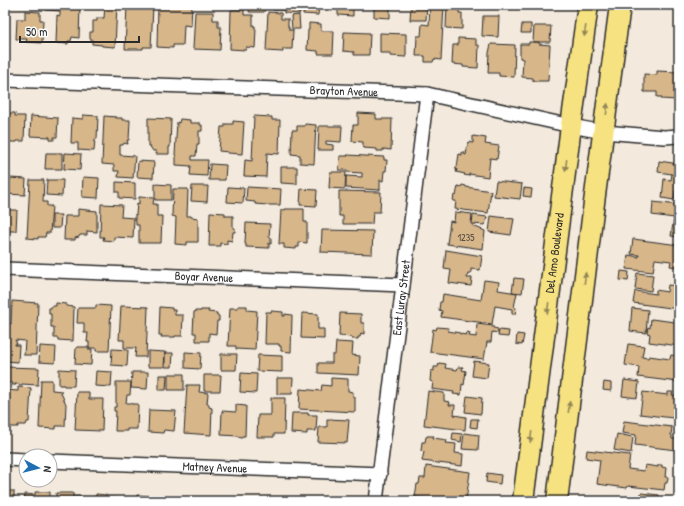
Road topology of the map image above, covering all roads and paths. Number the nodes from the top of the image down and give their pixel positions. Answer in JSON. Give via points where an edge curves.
{"nodes":[{"id":1,"x":588,"y":5,"type":"edge"},
{"id":2,"x":620,"y":5,"type":"edge"},
{"id":3,"x":5,"y":80,"type":"edge"},
{"id":4,"x":427,"y":94,"type":"junction"},
{"id":5,"x":571,"y":126,"type":"junction"},
{"id":6,"x":604,"y":132,"type":"junction"},
{"id":7,"x":679,"y":136,"type":"edge"},
{"id":8,"x":5,"y":269,"type":"edge"},
{"id":9,"x":403,"y":285,"type":"junction"},
{"id":10,"x":5,"y":459,"type":"edge"},
{"id":11,"x":18,"y":460,"type":"edge"},
{"id":12,"x":58,"y":461,"type":"edge"},
{"id":13,"x":380,"y":474,"type":"junction"},
{"id":14,"x":376,"y":501,"type":"edge"},
{"id":15,"x":523,"y":501,"type":"edge"},
{"id":16,"x":557,"y":501,"type":"edge"}],
"edges":[{"from":1,"to":5,"type":"main road","name":"Del Amo Boulevard","one_way":true},
{"from":6,"to":2,"type":"main road","one_way":true},
{"from":3,"to":4,"type":"street","name":"Brayton Avenue"},
{"from":4,"to":5,"type":"street","name":"Brayton Avenue"},
{"from":4,"to":9,"type":"street","name":"East Luray Street"},
{"from":5,"to":6,"type":"street","name":"Brayton Avenue"},
{"from":5,"to":15,"type":"main road","name":"Del Amo Boulevard","one_way":true},
{"from":6,"to":7,"type":"street","name":"Brayton Avenue"},
{"from":16,"to":6,"type":"main road","one_way":true},
{"from":8,"to":9,"type":"street","name":"Boyar Avenue"},
{"from":9,"to":13,"type":"street","name":"East Luray Street"},
{"from":10,"to":11,"type":"street"},
{"from":12,"to":13,"type":"street","name":"Matney Avenue"},
{"from":13,"to":14,"type":"street","name":"East Luray Street"}]}
